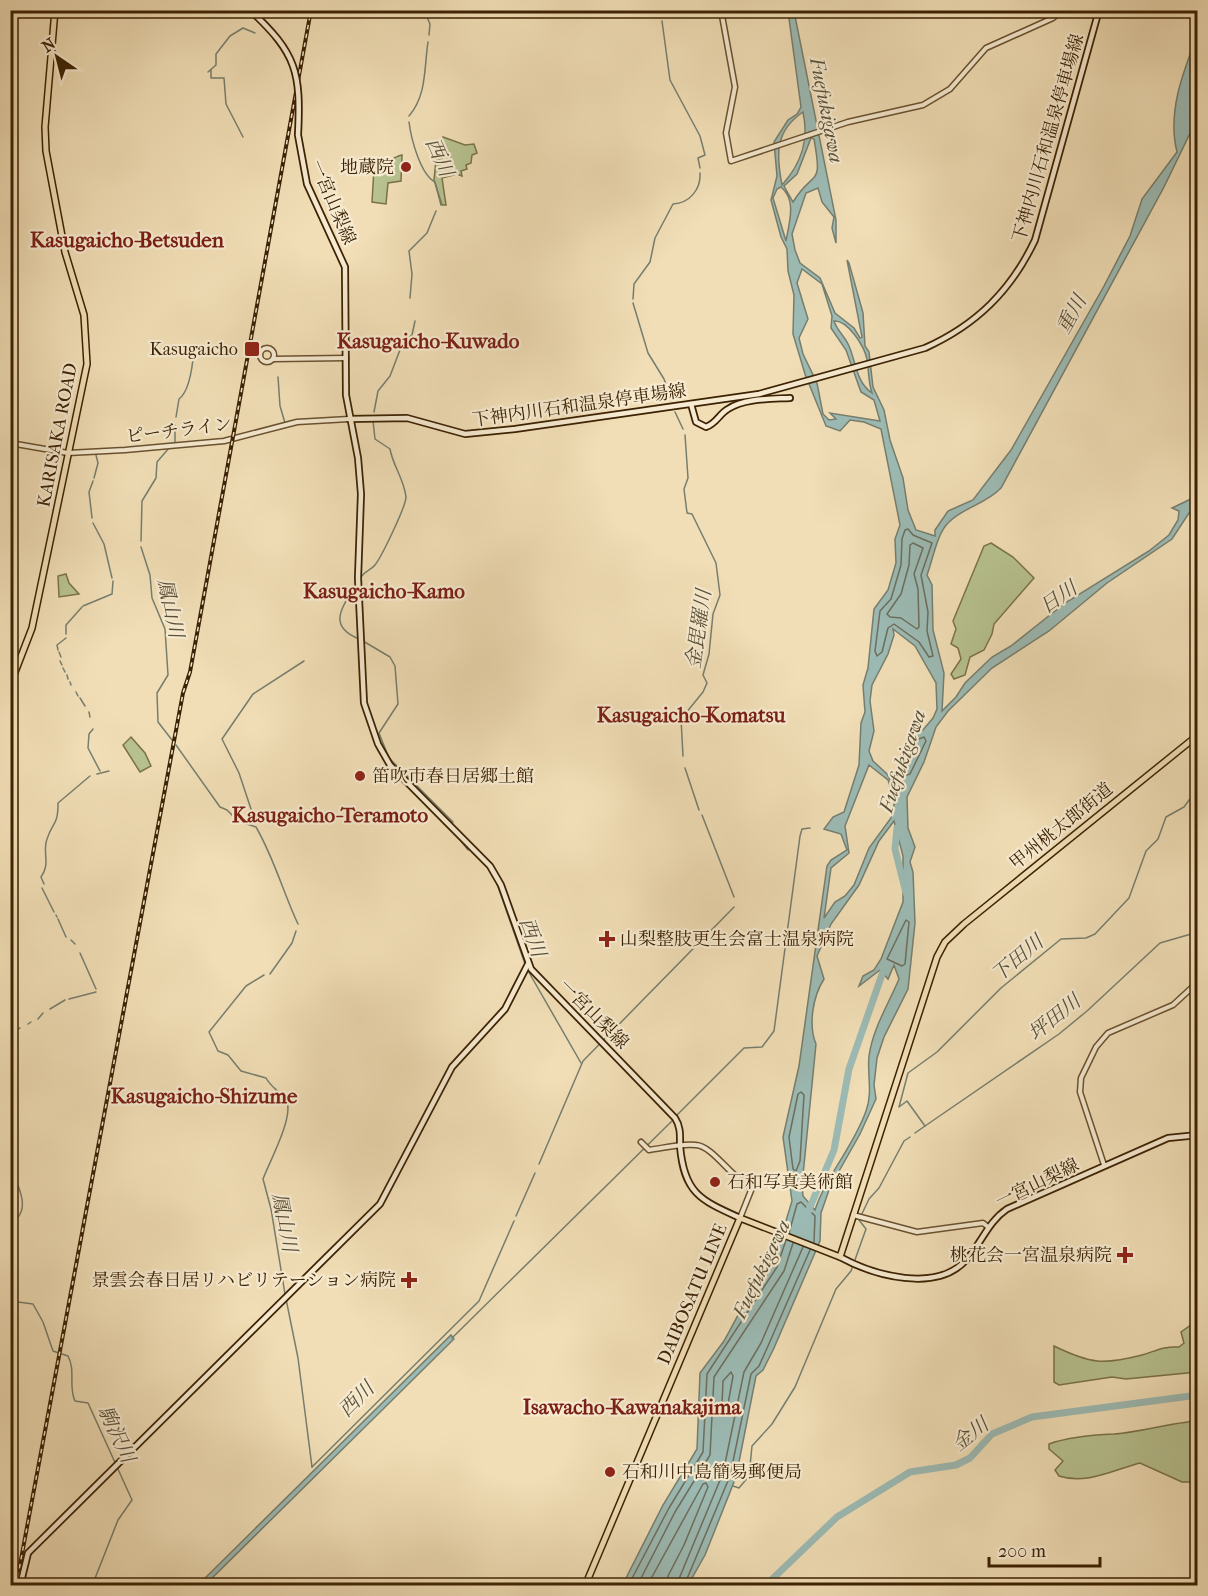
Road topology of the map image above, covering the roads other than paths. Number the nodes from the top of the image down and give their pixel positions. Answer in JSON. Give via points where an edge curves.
{"nodes":[{"id":1,"x":56,"y":10,"type":"edge"},
{"id":2,"x":250,"y":10,"type":"edge"},
{"id":3,"x":721,"y":10,"type":"edge"},
{"id":4,"x":1062,"y":10,"type":"edge"},
{"id":5,"x":1099,"y":10,"type":"edge"},
{"id":6,"x":274,"y":353,"type":"junction"},
{"id":7,"x":293,"y":358,"type":"junction"},
{"id":8,"x":346,"y":358,"type":"junction"},
{"id":9,"x":273,"y":359,"type":"junction"},
{"id":10,"x":790,"y":398,"type":"dead end"},
{"id":11,"x":691,"y":404,"type":"junction"},
{"id":12,"x":349,"y":419,"type":"junction"},
{"id":13,"x":10,"y":443,"type":"edge"},
{"id":14,"x":68,"y":453,"type":"junction"},
{"id":15,"x":10,"y":685,"type":"edge"},
{"id":16,"x":1197,"y":735,"type":"edge"},
{"id":17,"x":527,"y":967,"type":"junction"},
{"id":18,"x":1197,"y":982,"type":"edge"},
{"id":19,"x":1197,"y":1135,"type":"edge"},
{"id":20,"x":644,"y":1145,"type":"dead end"},
{"id":21,"x":680,"y":1146,"type":"junction"},
{"id":22,"x":1104,"y":1165,"type":"junction"},
{"id":23,"x":855,"y":1216,"type":"junction"},
{"id":24,"x":743,"y":1220,"type":"junction"},
{"id":25,"x":988,"y":1227,"type":"junction"},
{"id":26,"x":837,"y":1255,"type":"junction"},
{"id":27,"x":20,"y":1586,"type":"edge"},
{"id":28,"x":585,"y":1586,"type":"edge"}],
"edges":[{"from":1,"to":14,"type":"highway","name":"KARISAKA ROAD","via":[[46,151],[65,252],[84,315],[88,350]]},
{"from":2,"to":8,"type":"main road","name":"一宮山梨線","bridge":true,"via":[[282,42],[292,60],[298,87],[298,135],[307,184],[345,267]]},
{"from":3,"to":4,"type":"street","via":[[735,87],[725,141],[731,161],[936,99],[986,48],[1053,18]]},
{"from":5,"to":11,"type":"main road","name":"下神内川石和温泉停車場線","via":[[1040,224],[1022,266],[993,303],[966,326],[925,348],[759,394]]},
{"from":6,"to":7,"type":"street"},
{"from":6,"to":9,"type":"street"},
{"from":6,"to":9,"type":"street","via":[[267,347],[260,354],[264,362]]},
{"from":7,"to":8,"type":"street"},
{"from":7,"to":9,"type":"street"},
{"from":8,"to":12,"type":"main road","name":"一宮山梨線"},
{"from":10,"to":11,"type":"main road","via":[[733,405],[706,427],[696,422]]},
{"from":11,"to":12,"type":"main road","name":"下神内川石和温泉停車場線","via":[[479,433],[457,432],[407,418]]},
{"from":12,"to":14,"type":"street","name":"ピーチライン","via":[[297,422],[199,444]]},
{"from":12,"to":17,"type":"main road","via":[[361,494],[358,578],[364,703],[384,755],[490,866],[501,885]]},
{"from":13,"to":14,"type":"street","name":"ピーチライン"},
{"from":14,"to":15,"type":"highway","name":"KARISAKA ROAD","via":[[32,627]]},
{"from":16,"to":23,"type":"highway","name":"甲州桃太郎街道","via":[[945,942]]},
{"from":17,"to":21,"type":"main road","name":"一宮山梨線","via":[[674,1117],[680,1129]]},
{"from":17,"to":27,"type":"main road","via":[[505,1009],[452,1067],[385,1199],[28,1553]]},
{"from":18,"to":22,"type":"street","via":[[1173,1005],[1108,1033],[1096,1047],[1081,1078],[1080,1092]]},
{"from":19,"to":22,"type":"main road","name":"一宮山梨線","via":[[1168,1138]]},
{"from":20,"to":21,"type":"street","via":[[649,1150]]},
{"from":21,"to":24,"type":"main road","name":"一宮山梨線","via":[[684,1174],[694,1190]]},
{"from":21,"to":24,"type":"street","via":[[703,1146],[736,1179],[752,1188]]},
{"from":22,"to":25,"type":"main road","name":"一宮山梨線","via":[[1008,1209]]},
{"from":23,"to":25,"type":"street","via":[[917,1232],[983,1223]]},
{"from":23,"to":26,"type":"highway"},
{"from":24,"to":26,"type":"highway","name":"DAIBOSATU LINE"},
{"from":24,"to":28,"type":"highway","name":"DAIBOSATU LINE"},
{"from":25,"to":26,"type":"main road","name":"一宮山梨線","via":[[969,1257],[946,1274],[914,1277],[881,1273]]}]}
